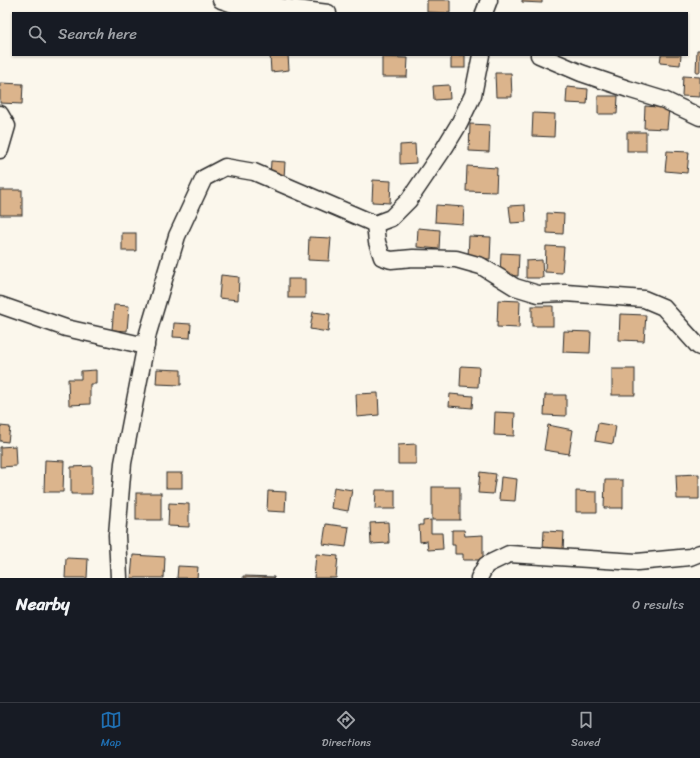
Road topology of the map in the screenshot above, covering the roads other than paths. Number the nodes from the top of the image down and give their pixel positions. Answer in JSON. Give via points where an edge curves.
{"nodes":[{"id":1,"x":221,"y":0,"type":"edge"},
{"id":2,"x":489,"y":0,"type":"edge"},
{"id":3,"x":320,"y":12,"type":"edge"},
{"id":4,"x":484,"y":12,"type":"edge"},
{"id":5,"x":481,"y":56,"type":"edge"},
{"id":6,"x":541,"y":56,"type":"edge"},
{"id":7,"x":0,"y":114,"type":"edge"},
{"id":8,"x":700,"y":117,"type":"edge"},
{"id":9,"x":0,"y":150,"type":"edge"},
{"id":10,"x":375,"y":224,"type":"junction"},
{"id":11,"x":0,"y":305,"type":"edge"},
{"id":12,"x":146,"y":346,"type":"junction"},
{"id":13,"x":700,"y":347,"type":"edge"},
{"id":14,"x":700,"y":553,"type":"edge"},
{"id":15,"x":119,"y":578,"type":"edge"},
{"id":16,"x":479,"y":578,"type":"edge"}],
"edges":[{"from":1,"to":3,"type":"street","via":[[236,5]]},
{"from":2,"to":4,"type":"street"},
{"from":5,"to":10,"type":"street","via":[[472,95],[445,147],[409,200],[391,218]]},
{"from":6,"to":8,"type":"street","via":[[581,73],[664,100]]},
{"from":7,"to":9,"type":"street","via":[[7,126]]},
{"from":10,"to":12,"type":"street","via":[[254,172],[225,167],[204,178],[177,236]]},
{"from":10,"to":13,"type":"street","via":[[382,257],[391,260],[456,259],[481,266],[515,287],[538,294],[566,293],[644,299],[663,307]]},
{"from":11,"to":12,"type":"street","via":[[66,328]]},
{"from":12,"to":15,"type":"street","via":[[123,463],[117,535]]},
{"from":14,"to":16,"type":"street","via":[[690,557],[637,562],[509,554],[486,565]]}]}
